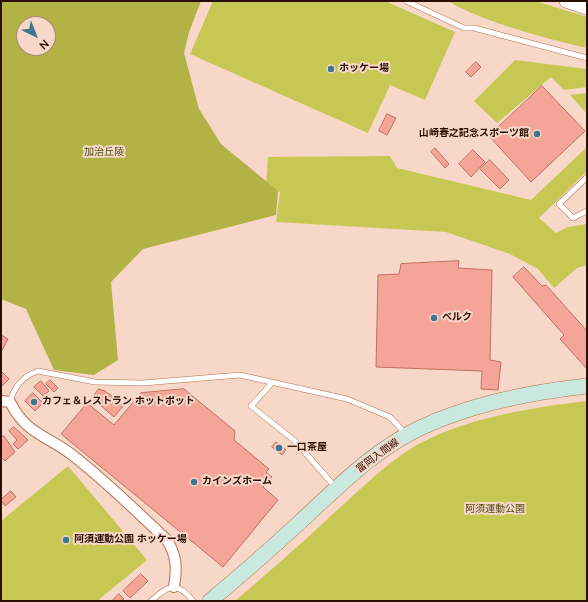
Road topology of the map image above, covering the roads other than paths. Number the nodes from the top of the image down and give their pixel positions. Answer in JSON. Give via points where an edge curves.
{"nodes":[{"id":1,"x":406,"y":1,"type":"edge"},
{"id":2,"x":566,"y":1,"type":"edge"},
{"id":3,"x":587,"y":8,"type":"edge"},
{"id":4,"x":587,"y":58,"type":"edge"},
{"id":5,"x":587,"y":177,"type":"edge"},
{"id":6,"x":587,"y":211,"type":"edge"},
{"id":7,"x":272,"y":383,"type":"junction"},
{"id":8,"x":587,"y":386,"type":"edge"},
{"id":9,"x":6,"y":401,"type":"edge"},
{"id":10,"x":407,"y":435,"type":"junction"},
{"id":11,"x":336,"y":489,"type":"junction"},
{"id":12,"x":174,"y":587,"type":"junction"},
{"id":13,"x":151,"y":601,"type":"edge"},
{"id":14,"x":193,"y":601,"type":"edge"},
{"id":15,"x":210,"y":601,"type":"edge"}],
"edges":[{"from":1,"to":4,"type":"lane","via":[[464,28],[474,28]]},
{"from":2,"to":3,"type":"street"},
{"from":5,"to":6,"type":"lane","via":[[559,204],[573,218]]},
{"from":7,"to":9,"type":"lane","via":[[240,375],[143,383],[95,382],[38,371],[21,381]]},
{"from":7,"to":10,"type":"lane","via":[[347,399],[390,417]]},
{"from":7,"to":11,"type":"lane","via":[[251,406],[295,441]]},
{"from":8,"to":10,"type":"main road","name":"富岡入間線","via":[[548,390],[492,404],[444,418]]},
{"from":9,"to":12,"type":"street","via":[[34,432],[71,454],[167,540],[174,550],[176,560]]},
{"from":10,"to":11,"type":"main road","name":"富岡入間線","via":[[374,456]]},
{"from":11,"to":15,"type":"main road","name":"富岡入間線"},
{"from":12,"to":13,"type":"lane","via":[[163,590]]},
{"from":12,"to":14,"type":"lane","via":[[181,589]]}]}
